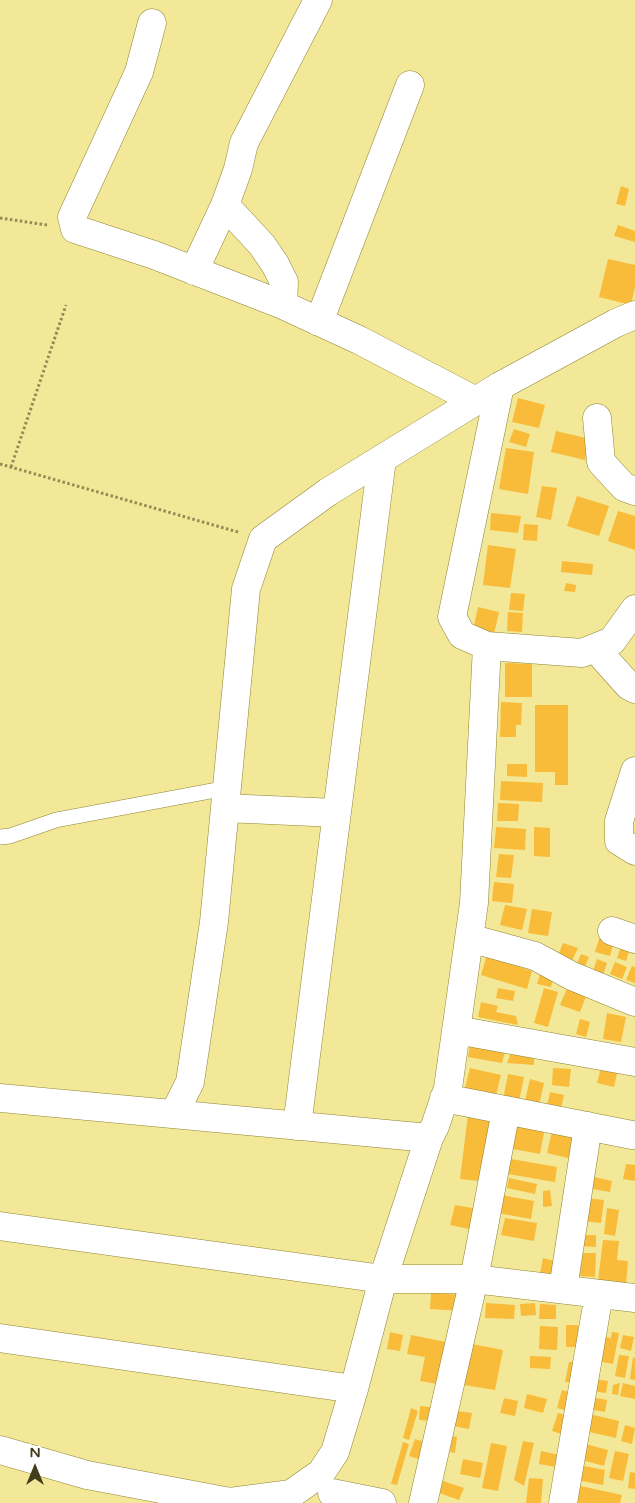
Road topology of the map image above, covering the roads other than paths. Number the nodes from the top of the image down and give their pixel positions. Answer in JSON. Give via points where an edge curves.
{"nodes":[{"id":1,"x":318,"y":0,"type":"edge"},
{"id":2,"x":152,"y":23,"type":"dead end"},
{"id":3,"x":410,"y":85,"type":"dead end"},
{"id":4,"x":225,"y":205,"type":"junction"},
{"id":5,"x":194,"y":271,"type":"junction"},
{"id":6,"x":283,"y":305,"type":"junction"},
{"id":7,"x":635,"y":315,"type":"edge"},
{"id":8,"x":319,"y":322,"type":"junction"},
{"id":9,"x":500,"y":386,"type":"junction"},
{"id":10,"x":476,"y":401,"type":"junction"},
{"id":11,"x":597,"y":418,"type":"dead end"},
{"id":12,"x":382,"y":459,"type":"junction"},
{"id":13,"x":635,"y":491,"type":"edge"},
{"id":14,"x":633,"y":614,"type":"edge"},
{"id":15,"x":487,"y":646,"type":"junction"},
{"id":16,"x":595,"y":648,"type":"junction"},
{"id":17,"x":635,"y":689,"type":"edge"},
{"id":18,"x":635,"y":771,"type":"edge"},
{"id":19,"x":226,"y":798,"type":"junction"},
{"id":20,"x":336,"y":813,"type":"junction"},
{"id":21,"x":0,"y":837,"type":"edge"},
{"id":22,"x":635,"y":851,"type":"edge"},
{"id":23,"x":469,"y":938,"type":"junction"},
{"id":24,"x":635,"y":1002,"type":"edge"},
{"id":25,"x":456,"y":1030,"type":"junction"},
{"id":26,"x":635,"y":1062,"type":"edge"},
{"id":27,"x":0,"y":1098,"type":"edge"},
{"id":28,"x":444,"y":1098,"type":"junction"},
{"id":29,"x":506,"y":1110,"type":"junction"},
{"id":30,"x":174,"y":1114,"type":"junction"},
{"id":31,"x":297,"y":1126,"type":"junction"},
{"id":32,"x":588,"y":1126,"type":"junction"},
{"id":33,"x":632,"y":1135,"type":"dead end"},
{"id":34,"x":429,"y":1138,"type":"junction"},
{"id":35,"x":0,"y":1226,"type":"edge"},
{"id":36,"x":383,"y":1279,"type":"junction"},
{"id":37,"x":474,"y":1279,"type":"junction"},
{"id":38,"x":563,"y":1289,"type":"junction"},
{"id":39,"x":599,"y":1294,"type":"junction"},
{"id":40,"x":635,"y":1298,"type":"edge"},
{"id":41,"x":0,"y":1338,"type":"edge"},
{"id":42,"x":354,"y":1389,"type":"junction"},
{"id":43,"x":0,"y":1450,"type":"edge"},
{"id":44,"x":332,"y":1493,"type":"dead end"},
{"id":45,"x":382,"y":1503,"type":"edge"},
{"id":46,"x":423,"y":1503,"type":"edge"},
{"id":47,"x":564,"y":1503,"type":"edge"}],
"edges":[{"from":1,"to":4,"type":"street","via":[[244,143]]},
{"from":2,"to":5,"type":"street","via":[[139,72],[72,217],[75,229]]},
{"from":3,"to":8,"type":"street"},
{"from":4,"to":5,"type":"street"},
{"from":4,"to":6,"type":"street","via":[[275,264],[284,282]]},
{"from":5,"to":6,"type":"street"},
{"from":6,"to":8,"type":"street"},
{"from":7,"to":9,"type":"street"},
{"from":8,"to":10,"type":"street"},
{"from":9,"to":10,"type":"street"},
{"from":9,"to":15,"type":"street","via":[[452,617],[462,635]]},
{"from":10,"to":12,"type":"street"},
{"from":11,"to":13,"type":"street","via":[[601,462],[624,487]]},
{"from":12,"to":19,"type":"street","via":[[263,538],[246,589]]},
{"from":12,"to":20,"type":"street"},
{"from":14,"to":16,"type":"street","via":[[612,640]]},
{"from":15,"to":16,"type":"street","via":[[582,653]]},
{"from":15,"to":23,"type":"street","via":[[474,903]]},
{"from":16,"to":17,"type":"street"},
{"from":18,"to":22,"type":"street","via":[[619,821],[619,841]]},
{"from":19,"to":20,"type":"street"},
{"from":19,"to":21,"type":"lane","via":[[56,820]]},
{"from":19,"to":30,"type":"street","via":[[214,922],[190,1082]]},
{"from":20,"to":31,"type":"street"},
{"from":23,"to":24,"type":"street","via":[[535,956],[572,976]]},
{"from":23,"to":25,"type":"street"},
{"from":25,"to":26,"type":"street"},
{"from":25,"to":28,"type":"street"},
{"from":27,"to":30,"type":"street"},
{"from":28,"to":29,"type":"street"},
{"from":28,"to":34,"type":"street"},
{"from":29,"to":32,"type":"street"},
{"from":29,"to":37,"type":"street"},
{"from":30,"to":31,"type":"street"},
{"from":31,"to":34,"type":"street"},
{"from":32,"to":33,"type":"street"},
{"from":32,"to":38,"type":"street"},
{"from":34,"to":36,"type":"street"},
{"from":35,"to":36,"type":"street"},
{"from":36,"to":37,"type":"street"},
{"from":36,"to":42,"type":"street"},
{"from":37,"to":38,"type":"street"},
{"from":37,"to":46,"type":"street"},
{"from":38,"to":39,"type":"street"},
{"from":39,"to":40,"type":"street"},
{"from":39,"to":47,"type":"street"},
{"from":41,"to":42,"type":"street"},
{"from":42,"to":43,"type":"street","via":[[335,1452],[321,1473],[290,1494],[230,1502],[87,1475]]},
{"from":44,"to":45,"type":"street"}]}
